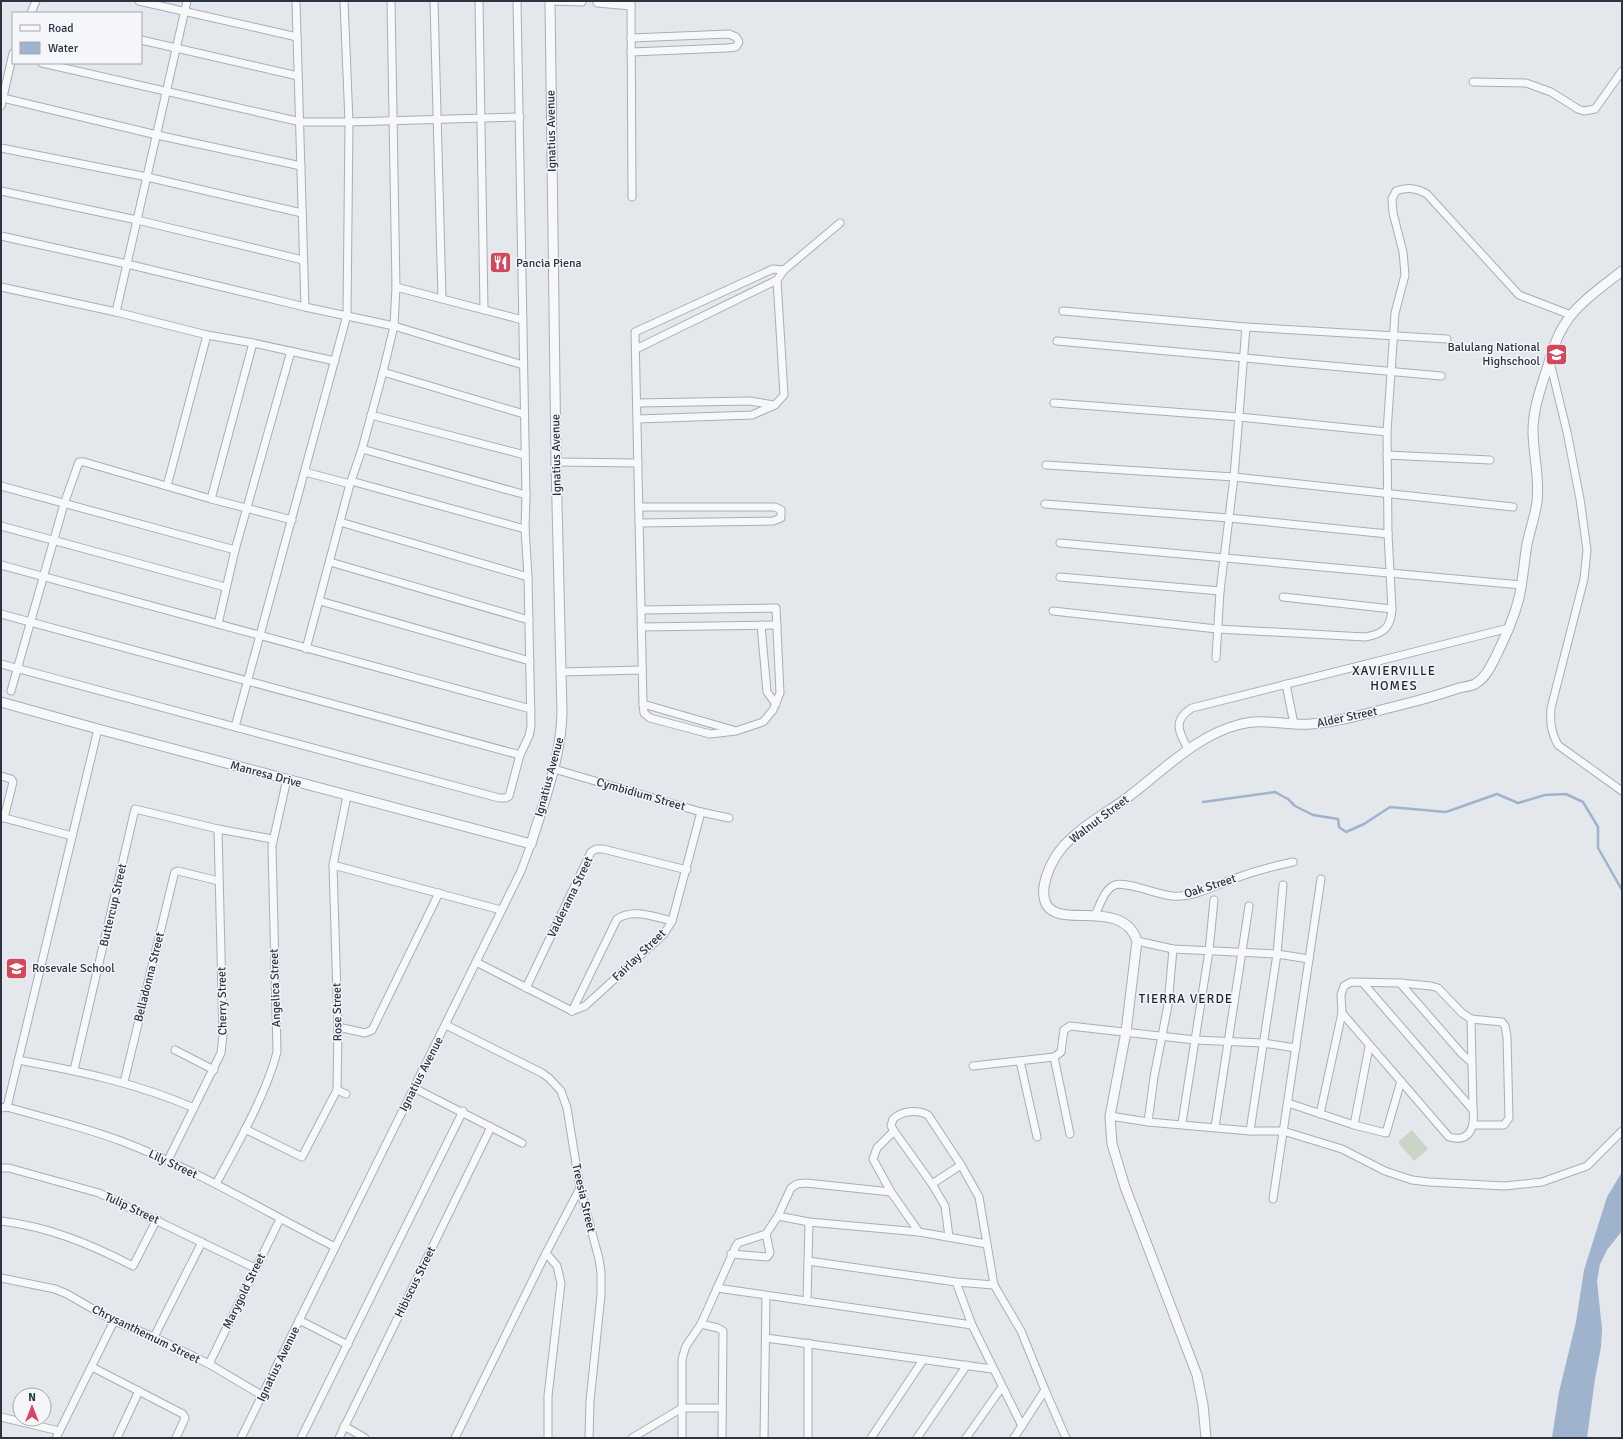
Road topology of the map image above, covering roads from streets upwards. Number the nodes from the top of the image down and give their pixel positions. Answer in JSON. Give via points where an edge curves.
{"nodes":[{"id":1,"x":36,"y":1,"type":"edge"},
{"id":2,"x":140,"y":1,"type":"edge"},
{"id":3,"x":187,"y":1,"type":"edge"},
{"id":4,"x":296,"y":1,"type":"edge"},
{"id":5,"x":344,"y":1,"type":"edge"},
{"id":6,"x":391,"y":1,"type":"edge"},
{"id":7,"x":434,"y":1,"type":"edge"},
{"id":8,"x":479,"y":1,"type":"edge"},
{"id":9,"x":517,"y":1,"type":"edge"},
{"id":10,"x":550,"y":1,"type":"edge"},
{"id":11,"x":582,"y":2,"type":"dead end"},
{"id":12,"x":597,"y":3,"type":"dead end"},
{"id":13,"x":630,"y":3,"type":"edge"},
{"id":14,"x":184,"y":11,"type":"junction"},
{"id":15,"x":31,"y":12,"type":"edge"},
{"id":16,"x":297,"y":37,"type":"junction"},
{"id":17,"x":630,"y":38,"type":"junction"},
{"id":18,"x":142,"y":40,"type":"edge"},
{"id":19,"x":176,"y":48,"type":"junction"},
{"id":20,"x":631,"y":52,"type":"junction"},
{"id":21,"x":12,"y":59,"type":"edge"},
{"id":22,"x":46,"y":64,"type":"edge"},
{"id":23,"x":1622,"y":71,"type":"edge"},
{"id":24,"x":298,"y":76,"type":"junction"},
{"id":25,"x":1473,"y":82,"type":"dead end"},
{"id":26,"x":166,"y":91,"type":"junction"},
{"id":27,"x":3,"y":98,"type":"junction"},
{"id":28,"x":1,"y":106,"type":"edge"},
{"id":29,"x":520,"y":116,"type":"junction"},
{"id":30,"x":481,"y":117,"type":"junction"},
{"id":31,"x":438,"y":120,"type":"junction"},
{"id":32,"x":394,"y":121,"type":"junction"},
{"id":33,"x":300,"y":122,"type":"junction"},
{"id":34,"x":349,"y":122,"type":"junction"},
{"id":35,"x":157,"y":135,"type":"junction"},
{"id":36,"x":1,"y":148,"type":"edge"},
{"id":37,"x":301,"y":166,"type":"junction"},
{"id":38,"x":147,"y":177,"type":"junction"},
{"id":39,"x":1,"y":191,"type":"edge"},
{"id":40,"x":632,"y":197,"type":"dead end"},
{"id":41,"x":302,"y":213,"type":"junction"},
{"id":42,"x":137,"y":220,"type":"junction"},
{"id":43,"x":840,"y":223,"type":"dead end"},
{"id":44,"x":1,"y":236,"type":"edge"},
{"id":45,"x":303,"y":260,"type":"junction"},
{"id":46,"x":127,"y":264,"type":"junction"},
{"id":47,"x":784,"y":270,"type":"junction"},
{"id":48,"x":1622,"y":271,"type":"edge"},
{"id":49,"x":777,"y":280,"type":"junction"},
{"id":50,"x":1,"y":287,"type":"edge"},
{"id":51,"x":396,"y":287,"type":"junction"},
{"id":52,"x":442,"y":298,"type":"junction"},
{"id":53,"x":305,"y":307,"type":"junction"},
{"id":54,"x":484,"y":310,"type":"junction"},
{"id":55,"x":1063,"y":311,"type":"dead end"},
{"id":56,"x":116,"y":312,"type":"junction"},
{"id":57,"x":347,"y":315,"type":"junction"},
{"id":58,"x":1571,"y":315,"type":"junction"},
{"id":59,"x":523,"y":320,"type":"junction"},
{"id":60,"x":394,"y":326,"type":"junction"},
{"id":61,"x":1246,"y":327,"type":"junction"},
{"id":62,"x":207,"y":335,"type":"junction"},
{"id":63,"x":1393,"y":336,"type":"junction"},
{"id":64,"x":1447,"y":339,"type":"dead end"},
{"id":65,"x":1057,"y":340,"type":"dead end"},
{"id":66,"x":253,"y":342,"type":"junction"},
{"id":67,"x":636,"y":349,"type":"junction"},
{"id":68,"x":291,"y":351,"type":"junction"},
{"id":69,"x":1244,"y":359,"type":"junction"},
{"id":70,"x":335,"y":361,"type":"junction"},
{"id":71,"x":1550,"y":361,"type":"junction"},
{"id":72,"x":523,"y":365,"type":"junction"},
{"id":73,"x":1391,"y":371,"type":"junction"},
{"id":74,"x":383,"y":372,"type":"junction"},
{"id":75,"x":1441,"y":376,"type":"dead end"},
{"id":76,"x":637,"y":403,"type":"junction"},
{"id":77,"x":1054,"y":403,"type":"dead end"},
{"id":78,"x":775,"y":405,"type":"junction"},
{"id":79,"x":524,"y":414,"type":"junction"},
{"id":80,"x":371,"y":415,"type":"junction"},
{"id":81,"x":1239,"y":417,"type":"junction"},
{"id":82,"x":638,"y":419,"type":"junction"},
{"id":83,"x":1387,"y":432,"type":"junction"},
{"id":84,"x":362,"y":449,"type":"junction"},
{"id":85,"x":525,"y":455,"type":"junction"},
{"id":86,"x":1388,"y":456,"type":"junction"},
{"id":87,"x":1490,"y":460,"type":"dead end"},
{"id":88,"x":556,"y":462,"type":"junction"},
{"id":89,"x":638,"y":463,"type":"junction"},
{"id":90,"x":1046,"y":465,"type":"dead end"},
{"id":91,"x":305,"y":472,"type":"junction"},
{"id":92,"x":1234,"y":477,"type":"junction"},
{"id":93,"x":350,"y":483,"type":"junction"},
{"id":94,"x":1,"y":486,"type":"edge"},
{"id":95,"x":168,"y":486,"type":"junction"},
{"id":96,"x":1388,"y":494,"type":"junction"},
{"id":97,"x":526,"y":495,"type":"junction"},
{"id":98,"x":211,"y":499,"type":"junction"},
{"id":99,"x":64,"y":504,"type":"junction"},
{"id":100,"x":1045,"y":504,"type":"dead end"},
{"id":101,"x":639,"y":507,"type":"junction"},
{"id":102,"x":1512,"y":507,"type":"dead end"},
{"id":103,"x":247,"y":509,"type":"junction"},
{"id":104,"x":1229,"y":518,"type":"junction"},
{"id":105,"x":292,"y":520,"type":"junction"},
{"id":106,"x":340,"y":522,"type":"junction"},
{"id":107,"x":639,"y":523,"type":"junction"},
{"id":108,"x":1,"y":526,"type":"edge"},
{"id":109,"x":524,"y":529,"type":"junction"},
{"id":110,"x":1388,"y":534,"type":"junction"},
{"id":111,"x":54,"y":541,"type":"junction"},
{"id":112,"x":1060,"y":542,"type":"dead end"},
{"id":113,"x":235,"y":550,"type":"junction"},
{"id":114,"x":1224,"y":557,"type":"junction"},
{"id":115,"x":330,"y":562,"type":"junction"},
{"id":116,"x":1,"y":565,"type":"edge"},
{"id":117,"x":1390,"y":573,"type":"junction"},
{"id":118,"x":45,"y":577,"type":"junction"},
{"id":119,"x":528,"y":577,"type":"junction"},
{"id":120,"x":1060,"y":577,"type":"dead end"},
{"id":121,"x":1521,"y":585,"type":"junction"},
{"id":122,"x":225,"y":587,"type":"junction"},
{"id":123,"x":1220,"y":590,"type":"junction"},
{"id":124,"x":1283,"y":597,"type":"dead end"},
{"id":125,"x":320,"y":601,"type":"junction"},
{"id":126,"x":1392,"y":609,"type":"junction"},
{"id":127,"x":641,"y":610,"type":"junction"},
{"id":128,"x":1053,"y":611,"type":"dead end"},
{"id":129,"x":1,"y":614,"type":"edge"},
{"id":130,"x":529,"y":620,"type":"junction"},
{"id":131,"x":32,"y":622,"type":"junction"},
{"id":132,"x":218,"y":624,"type":"junction"},
{"id":133,"x":761,"y":625,"type":"junction"},
{"id":134,"x":777,"y":625,"type":"junction"},
{"id":135,"x":641,"y":627,"type":"junction"},
{"id":136,"x":1509,"y":628,"type":"junction"},
{"id":137,"x":1217,"y":629,"type":"junction"},
{"id":138,"x":260,"y":636,"type":"junction"},
{"id":139,"x":306,"y":649,"type":"junction"},
{"id":140,"x":1216,"y":658,"type":"dead end"},
{"id":141,"x":530,"y":661,"type":"junction"},
{"id":142,"x":1,"y":664,"type":"edge"},
{"id":143,"x":18,"y":668,"type":"junction"},
{"id":144,"x":642,"y":670,"type":"junction"},
{"id":145,"x":561,"y":672,"type":"junction"},
{"id":146,"x":248,"y":681,"type":"junction"},
{"id":147,"x":1286,"y":684,"type":"junction"},
{"id":148,"x":11,"y":690,"type":"dead end"},
{"id":149,"x":1,"y":702,"type":"edge"},
{"id":150,"x":643,"y":704,"type":"junction"},
{"id":151,"x":776,"y":704,"type":"junction"},
{"id":152,"x":530,"y":709,"type":"junction"},
{"id":153,"x":1294,"y":724,"type":"junction"},
{"id":154,"x":235,"y":727,"type":"junction"},
{"id":155,"x":98,"y":729,"type":"junction"},
{"id":156,"x":736,"y":731,"type":"junction"},
{"id":157,"x":1188,"y":749,"type":"junction"},
{"id":158,"x":520,"y":755,"type":"junction"},
{"id":159,"x":554,"y":769,"type":"junction"},
{"id":160,"x":1163,"y":770,"type":"joint"},
{"id":161,"x":1,"y":776,"type":"edge"},
{"id":162,"x":287,"y":779,"type":"junction"},
{"id":163,"x":1622,"y":791,"type":"edge"},
{"id":164,"x":347,"y":796,"type":"junction"},
{"id":165,"x":701,"y":812,"type":"junction"},
{"id":166,"x":3,"y":817,"type":"edge"},
{"id":167,"x":729,"y":818,"type":"dead end"},
{"id":168,"x":218,"y":829,"type":"junction"},
{"id":169,"x":72,"y":836,"type":"junction"},
{"id":170,"x":272,"y":839,"type":"junction"},
{"id":171,"x":531,"y":844,"type":"junction"},
{"id":172,"x":1293,"y":862,"type":"dead end"},
{"id":173,"x":333,"y":865,"type":"junction"},
{"id":174,"x":687,"y":870,"type":"junction"},
{"id":175,"x":1321,"y":879,"type":"dead end"},
{"id":176,"x":219,"y":881,"type":"junction"},
{"id":177,"x":1283,"y":885,"type":"dead end"},
{"id":178,"x":439,"y":893,"type":"junction"},
{"id":179,"x":1214,"y":900,"type":"dead end"},
{"id":180,"x":1249,"y":906,"type":"dead end"},
{"id":181,"x":501,"y":910,"type":"junction"},
{"id":182,"x":1095,"y":915,"type":"junction"},
{"id":183,"x":672,"y":921,"type":"junction"},
{"id":184,"x":1137,"y":941,"type":"junction"},
{"id":185,"x":1173,"y":949,"type":"junction"},
{"id":186,"x":1209,"y":951,"type":"junction"},
{"id":187,"x":1242,"y":953,"type":"junction"},
{"id":188,"x":1277,"y":954,"type":"junction"},
{"id":189,"x":1309,"y":959,"type":"junction"},
{"id":190,"x":476,"y":962,"type":"junction"},
{"id":191,"x":1363,"y":983,"type":"junction"},
{"id":192,"x":1400,"y":983,"type":"junction"},
{"id":193,"x":526,"y":988,"type":"junction"},
{"id":194,"x":572,"y":1011,"type":"junction"},
{"id":195,"x":1342,"y":1013,"type":"junction"},
{"id":196,"x":1471,"y":1019,"type":"junction"},
{"id":197,"x":446,"y":1025,"type":"junction"},
{"id":198,"x":338,"y":1027,"type":"junction"},
{"id":199,"x":1126,"y":1032,"type":"junction"},
{"id":200,"x":1162,"y":1036,"type":"junction"},
{"id":201,"x":1196,"y":1040,"type":"junction"},
{"id":202,"x":1228,"y":1042,"type":"junction"},
{"id":203,"x":1263,"y":1043,"type":"junction"},
{"id":204,"x":1370,"y":1047,"type":"junction"},
{"id":205,"x":1296,"y":1048,"type":"junction"},
{"id":206,"x":175,"y":1050,"type":"dead end"},
{"id":207,"x":1054,"y":1057,"type":"junction"},
{"id":208,"x":18,"y":1060,"type":"junction"},
{"id":209,"x":1020,"y":1061,"type":"junction"},
{"id":210,"x":1472,"y":1062,"type":"junction"},
{"id":211,"x":973,"y":1066,"type":"dead end"},
{"id":212,"x":74,"y":1070,"type":"junction"},
{"id":213,"x":214,"y":1070,"type":"junction"},
{"id":214,"x":1401,"y":1081,"type":"junction"},
{"id":215,"x":124,"y":1082,"type":"junction"},
{"id":216,"x":414,"y":1088,"type":"junction"},
{"id":217,"x":337,"y":1090,"type":"junction"},
{"id":218,"x":346,"y":1094,"type":"dead end"},
{"id":219,"x":1288,"y":1103,"type":"junction"},
{"id":220,"x":4,"y":1108,"type":"edge"},
{"id":221,"x":194,"y":1108,"type":"junction"},
{"id":222,"x":1473,"y":1110,"type":"junction"},
{"id":223,"x":463,"y":1111,"type":"junction"},
{"id":224,"x":1320,"y":1114,"type":"junction"},
{"id":225,"x":1110,"y":1116,"type":"junction"},
{"id":226,"x":1148,"y":1122,"type":"junction"},
{"id":227,"x":1182,"y":1123,"type":"junction"},
{"id":228,"x":1354,"y":1125,"type":"junction"},
{"id":229,"x":1474,"y":1125,"type":"junction"},
{"id":230,"x":492,"y":1127,"type":"junction"},
{"id":231,"x":1215,"y":1127,"type":"junction"},
{"id":232,"x":245,"y":1129,"type":"junction"},
{"id":233,"x":894,"y":1131,"type":"junction"},
{"id":234,"x":1250,"y":1131,"type":"junction"},
{"id":235,"x":1283,"y":1131,"type":"junction"},
{"id":236,"x":1622,"y":1131,"type":"edge"},
{"id":237,"x":1070,"y":1134,"type":"dead end"},
{"id":238,"x":1037,"y":1137,"type":"dead end"},
{"id":239,"x":522,"y":1143,"type":"dead end"},
{"id":240,"x":168,"y":1160,"type":"junction"},
{"id":241,"x":961,"y":1165,"type":"junction"},
{"id":242,"x":1,"y":1168,"type":"edge"},
{"id":243,"x":216,"y":1184,"type":"junction"},
{"id":244,"x":932,"y":1184,"type":"junction"},
{"id":245,"x":580,"y":1188,"type":"junction"},
{"id":246,"x":891,"y":1192,"type":"junction"},
{"id":247,"x":1273,"y":1199,"type":"dead end"},
{"id":248,"x":778,"y":1216,"type":"junction"},
{"id":249,"x":157,"y":1219,"type":"junction"},
{"id":250,"x":280,"y":1219,"type":"junction"},
{"id":251,"x":1,"y":1221,"type":"edge"},
{"id":252,"x":809,"y":1222,"type":"junction"},
{"id":253,"x":919,"y":1232,"type":"junction"},
{"id":254,"x":766,"y":1234,"type":"junction"},
{"id":255,"x":949,"y":1237,"type":"junction"},
{"id":256,"x":202,"y":1242,"type":"junction"},
{"id":257,"x":987,"y":1244,"type":"junction"},
{"id":258,"x":335,"y":1246,"type":"junction"},
{"id":259,"x":546,"y":1253,"type":"junction"},
{"id":260,"x":731,"y":1254,"type":"junction"},
{"id":261,"x":808,"y":1261,"type":"junction"},
{"id":262,"x":255,"y":1268,"type":"junction"},
{"id":263,"x":1,"y":1278,"type":"edge"},
{"id":264,"x":956,"y":1282,"type":"junction"},
{"id":265,"x":994,"y":1285,"type":"junction"},
{"id":266,"x":717,"y":1288,"type":"junction"},
{"id":267,"x":766,"y":1296,"type":"junction"},
{"id":268,"x":807,"y":1300,"type":"junction"},
{"id":269,"x":299,"y":1320,"type":"junction"},
{"id":270,"x":114,"y":1321,"type":"junction"},
{"id":271,"x":701,"y":1324,"type":"junction"},
{"id":272,"x":972,"y":1325,"type":"junction"},
{"id":273,"x":154,"y":1337,"type":"junction"},
{"id":274,"x":766,"y":1338,"type":"junction"},
{"id":275,"x":808,"y":1343,"type":"junction"},
{"id":276,"x":348,"y":1345,"type":"junction"},
{"id":277,"x":923,"y":1360,"type":"junction"},
{"id":278,"x":209,"y":1364,"type":"junction"},
{"id":279,"x":968,"y":1365,"type":"junction"},
{"id":280,"x":92,"y":1367,"type":"junction"},
{"id":281,"x":992,"y":1368,"type":"junction"},
{"id":282,"x":1002,"y":1387,"type":"junction"},
{"id":283,"x":1045,"y":1390,"type":"junction"},
{"id":284,"x":139,"y":1391,"type":"junction"},
{"id":285,"x":263,"y":1396,"type":"junction"},
{"id":286,"x":682,"y":1408,"type":"junction"},
{"id":287,"x":722,"y":1408,"type":"junction"},
{"id":288,"x":1,"y":1417,"type":"edge"},
{"id":289,"x":344,"y":1426,"type":"junction"},
{"id":290,"x":1022,"y":1426,"type":"junction"},
{"id":291,"x":58,"y":1434,"type":"edge"},
{"id":292,"x":643,"y":1435,"type":"edge"},
{"id":293,"x":117,"y":1438,"type":"edge"},
{"id":294,"x":176,"y":1438,"type":"edge"},
{"id":295,"x":241,"y":1438,"type":"edge"},
{"id":296,"x":301,"y":1438,"type":"edge"},
{"id":297,"x":339,"y":1438,"type":"edge"},
{"id":298,"x":365,"y":1438,"type":"edge"},
{"id":299,"x":455,"y":1438,"type":"edge"},
{"id":300,"x":548,"y":1438,"type":"edge"},
{"id":301,"x":589,"y":1438,"type":"edge"},
{"id":302,"x":632,"y":1438,"type":"edge"},
{"id":303,"x":682,"y":1438,"type":"edge"},
{"id":304,"x":722,"y":1438,"type":"edge"},
{"id":305,"x":764,"y":1438,"type":"edge"},
{"id":306,"x":808,"y":1438,"type":"edge"},
{"id":307,"x":871,"y":1438,"type":"edge"},
{"id":308,"x":916,"y":1438,"type":"edge"},
{"id":309,"x":966,"y":1438,"type":"edge"},
{"id":310,"x":1014,"y":1438,"type":"edge"},
{"id":311,"x":1066,"y":1438,"type":"edge"},
{"id":312,"x":1206,"y":1438,"type":"edge"}],
"edges":[{"from":1,"to":15,"type":"street"},
{"from":2,"to":14,"type":"street"},
{"from":3,"to":14,"type":"street"},
{"from":4,"to":16,"type":"street"},
{"from":5,"to":34,"type":"street"},
{"from":6,"to":32,"type":"street"},
{"from":7,"to":31,"type":"street"},
{"from":8,"to":30,"type":"street"},
{"from":9,"to":29,"type":"street"},
{"from":10,"to":11,"type":"street"},
{"from":10,"to":88,"type":"street","name":"Ignatius Avenue"},
{"from":12,"to":13,"type":"street"},
{"from":13,"to":17,"type":"street"},
{"from":14,"to":16,"type":"street"},
{"from":14,"to":19,"type":"street"},
{"from":16,"to":24,"type":"street"},
{"from":17,"to":20,"type":"street"},
{"from":17,"to":20,"type":"street","via":[[729,34],[736,37],[739,42],[736,47],[727,48]]},
{"from":18,"to":19,"type":"street"},
{"from":19,"to":24,"type":"street"},
{"from":19,"to":26,"type":"street"},
{"from":20,"to":40,"type":"street"},
{"from":21,"to":27,"type":"street"},
{"from":22,"to":26,"type":"street"},
{"from":23,"to":25,"type":"street","via":[[1595,109],[1589,110],[1578,109],[1551,92],[1526,83]]},
{"from":24,"to":33,"type":"street"},
{"from":26,"to":33,"type":"street"},
{"from":26,"to":35,"type":"street"},
{"from":27,"to":28,"type":"street"},
{"from":27,"to":35,"type":"street"},
{"from":29,"to":30,"type":"street"},
{"from":29,"to":59,"type":"street"},
{"from":30,"to":31,"type":"street"},
{"from":30,"to":54,"type":"street"},
{"from":31,"to":32,"type":"street"},
{"from":31,"to":52,"type":"street"},
{"from":32,"to":34,"type":"street"},
{"from":32,"to":51,"type":"street"},
{"from":33,"to":34,"type":"street"},
{"from":33,"to":37,"type":"street"},
{"from":34,"to":57,"type":"street"},
{"from":35,"to":37,"type":"street"},
{"from":35,"to":38,"type":"street"},
{"from":36,"to":38,"type":"street"},
{"from":37,"to":41,"type":"street"},
{"from":38,"to":41,"type":"street"},
{"from":38,"to":42,"type":"street"},
{"from":39,"to":42,"type":"street"},
{"from":41,"to":45,"type":"street"},
{"from":42,"to":45,"type":"street"},
{"from":42,"to":46,"type":"street"},
{"from":43,"to":47,"type":"street"},
{"from":44,"to":46,"type":"street"},
{"from":45,"to":53,"type":"street"},
{"from":46,"to":53,"type":"street"},
{"from":46,"to":56,"type":"street"},
{"from":47,"to":49,"type":"street"},
{"from":47,"to":67,"type":"street","via":[[773,269],[636,330]]},
{"from":48,"to":58,"type":"street","name":"Alder Street"},
{"from":49,"to":67,"type":"street"},
{"from":49,"to":78,"type":"street","via":[[784,395]]},
{"from":50,"to":56,"type":"street"},
{"from":51,"to":52,"type":"street"},
{"from":51,"to":60,"type":"street"},
{"from":52,"to":54,"type":"street"},
{"from":53,"to":57,"type":"street"},
{"from":54,"to":59,"type":"street"},
{"from":55,"to":61,"type":"street"},
{"from":56,"to":62,"type":"street"},
{"from":57,"to":60,"type":"street"},
{"from":57,"to":70,"type":"street"},
{"from":58,"to":63,"type":"street","via":[[1519,295],[1426,194],[1417,189],[1405,188],[1396,191],[1392,199],[1405,275],[1395,313]]},
{"from":58,"to":71,"type":"street","name":"Alder Street","via":[[1556,340]]},
{"from":59,"to":72,"type":"street"},
{"from":60,"to":72,"type":"street"},
{"from":60,"to":74,"type":"street"},
{"from":61,"to":63,"type":"street"},
{"from":61,"to":69,"type":"street"},
{"from":62,"to":66,"type":"street"},
{"from":62,"to":95,"type":"street"},
{"from":63,"to":64,"type":"street"},
{"from":63,"to":73,"type":"street"},
{"from":65,"to":69,"type":"street"},
{"from":66,"to":68,"type":"street"},
{"from":66,"to":98,"type":"street"},
{"from":67,"to":76,"type":"street"},
{"from":68,"to":70,"type":"street"},
{"from":68,"to":103,"type":"street"},
{"from":69,"to":73,"type":"street"},
{"from":69,"to":81,"type":"street"},
{"from":70,"to":91,"type":"street"},
{"from":71,"to":121,"type":"street","name":"Alder Street","via":[[1536,405],[1533,429],[1537,500]]},
{"from":71,"to":163,"type":"street","via":[[1580,499],[1587,550],[1584,579],[1551,708],[1550,724],[1558,745]]},
{"from":72,"to":79,"type":"street"},
{"from":73,"to":75,"type":"street"},
{"from":73,"to":83,"type":"street"},
{"from":74,"to":79,"type":"street"},
{"from":74,"to":80,"type":"street"},
{"from":76,"to":78,"type":"street","via":[[750,401]]},
{"from":76,"to":82,"type":"street"},
{"from":77,"to":81,"type":"street"},
{"from":78,"to":82,"type":"street","via":[[752,415]]},
{"from":79,"to":85,"type":"street"},
{"from":80,"to":84,"type":"street"},
{"from":80,"to":85,"type":"street"},
{"from":81,"to":83,"type":"street"},
{"from":81,"to":92,"type":"street"},
{"from":82,"to":89,"type":"street"},
{"from":83,"to":86,"type":"street"},
{"from":84,"to":93,"type":"street"},
{"from":84,"to":97,"type":"street"},
{"from":85,"to":97,"type":"street"},
{"from":86,"to":87,"type":"street"},
{"from":86,"to":96,"type":"street"},
{"from":88,"to":89,"type":"street"},
{"from":88,"to":145,"type":"street","name":"Ignatius Avenue"},
{"from":89,"to":101,"type":"street"},
{"from":90,"to":92,"type":"street"},
{"from":91,"to":93,"type":"street"},
{"from":91,"to":105,"type":"street"},
{"from":92,"to":96,"type":"street"},
{"from":92,"to":104,"type":"street"},
{"from":93,"to":106,"type":"street"},
{"from":93,"to":109,"type":"street"},
{"from":94,"to":99,"type":"street"},
{"from":95,"to":98,"type":"street"},
{"from":95,"to":99,"type":"street","via":[[81,462],[77,464]]},
{"from":96,"to":102,"type":"street"},
{"from":96,"to":110,"type":"street"},
{"from":97,"to":109,"type":"street"},
{"from":98,"to":103,"type":"street"},
{"from":99,"to":111,"type":"street"},
{"from":99,"to":113,"type":"street"},
{"from":100,"to":104,"type":"street"},
{"from":101,"to":107,"type":"street"},
{"from":101,"to":107,"type":"street","via":[[775,507],[781,510],[781,518]]},
{"from":103,"to":105,"type":"street"},
{"from":103,"to":113,"type":"street"},
{"from":104,"to":110,"type":"street"},
{"from":104,"to":114,"type":"street"},
{"from":105,"to":138,"type":"street"},
{"from":106,"to":115,"type":"street"},
{"from":106,"to":119,"type":"street"},
{"from":107,"to":127,"type":"street"},
{"from":108,"to":111,"type":"street"},
{"from":109,"to":119,"type":"street"},
{"from":110,"to":117,"type":"street"},
{"from":111,"to":118,"type":"street"},
{"from":111,"to":122,"type":"street"},
{"from":112,"to":114,"type":"street"},
{"from":113,"to":122,"type":"street"},
{"from":114,"to":117,"type":"street"},
{"from":114,"to":123,"type":"street"},
{"from":115,"to":125,"type":"street"},
{"from":115,"to":130,"type":"street"},
{"from":116,"to":118,"type":"street"},
{"from":117,"to":121,"type":"street"},
{"from":117,"to":126,"type":"street"},
{"from":118,"to":131,"type":"street"},
{"from":118,"to":132,"type":"street"},
{"from":119,"to":130,"type":"street"},
{"from":120,"to":123,"type":"street"},
{"from":121,"to":136,"type":"street","name":"Alder Street"},
{"from":122,"to":132,"type":"street"},
{"from":123,"to":137,"type":"street"},
{"from":124,"to":126,"type":"street"},
{"from":125,"to":139,"type":"street"},
{"from":125,"to":141,"type":"street"},
{"from":126,"to":137,"type":"street","via":[[1391,621],[1384,631],[1365,637]]},
{"from":127,"to":134,"type":"street","via":[[776,608]]},
{"from":127,"to":135,"type":"street"},
{"from":128,"to":137,"type":"street"},
{"from":129,"to":131,"type":"street"},
{"from":130,"to":141,"type":"street"},
{"from":131,"to":143,"type":"street"},
{"from":131,"to":146,"type":"street"},
{"from":132,"to":138,"type":"street"},
{"from":133,"to":134,"type":"street"},
{"from":133,"to":135,"type":"street"},
{"from":133,"to":151,"type":"street","via":[[767,692]]},
{"from":134,"to":151,"type":"street","via":[[780,693]]},
{"from":135,"to":144,"type":"street"},
{"from":136,"to":147,"type":"street"},
{"from":136,"to":153,"type":"street","name":"Alder Street","via":[[1490,669],[1476,684],[1324,723]]},
{"from":137,"to":140,"type":"street"},
{"from":138,"to":139,"type":"street"},
{"from":138,"to":146,"type":"street"},
{"from":139,"to":152,"type":"street"},
{"from":141,"to":152,"type":"street"},
{"from":142,"to":143,"type":"street"},
{"from":143,"to":148,"type":"street"},
{"from":143,"to":154,"type":"street"},
{"from":144,"to":145,"type":"street"},
{"from":144,"to":150,"type":"street"},
{"from":145,"to":159,"type":"street","name":"Ignatius Avenue","via":[[562,728]]},
{"from":146,"to":154,"type":"street"},
{"from":146,"to":158,"type":"street"},
{"from":147,"to":153,"type":"street"},
{"from":147,"to":157,"type":"street","via":[[1192,708],[1183,714],[1179,723],[1180,735]]},
{"from":149,"to":155,"type":"street","name":"Manresa Drive"},
{"from":150,"to":156,"type":"street"},
{"from":150,"to":156,"type":"street","via":[[644,713],[650,718],[710,734]]},
{"from":151,"to":156,"type":"street","via":[[763,722]]},
{"from":152,"to":158,"type":"street","via":[[531,726]]},
{"from":153,"to":157,"type":"street","name":"Alder Street","via":[[1269,721],[1241,724],[1207,737]]},
{"from":154,"to":158,"type":"street","via":[[503,798],[508,796]]},
{"from":155,"to":162,"type":"street","name":"Manresa Drive"},
{"from":155,"to":169,"type":"street"},
{"from":157,"to":160,"type":"street","name":"Alder Street"},
{"from":159,"to":165,"type":"street","name":"Cymbidium Street"},
{"from":159,"to":171,"type":"street","name":"Ignatius Avenue"},
{"from":160,"to":182,"type":"street","name":"Walnut Street","via":[[1077,834],[1056,856],[1046,877],[1044,900],[1046,906],[1055,913]]},
{"from":161,"to":166,"type":"street","via":[[13,782]]},
{"from":162,"to":164,"type":"street","name":"Manresa Drive"},
{"from":162,"to":170,"type":"street","name":"Angelica Street"},
{"from":164,"to":171,"type":"street","name":"Manresa Drive"},
{"from":164,"to":173,"type":"street","name":"Rose Street"},
{"from":165,"to":167,"type":"street","name":"Cymbidium Street"},
{"from":165,"to":174,"type":"street","name":"Fairlay Street"},
{"from":166,"to":169,"type":"street"},
{"from":168,"to":170,"type":"street"},
{"from":168,"to":176,"type":"street","name":"Cherry Street"},
{"from":168,"to":212,"type":"street","name":"Buttercup Street","via":[[135,809]]},
{"from":169,"to":208,"type":"street"},
{"from":170,"to":232,"type":"street","name":"Angelica Street","via":[[277,1052]]},
{"from":171,"to":181,"type":"street","name":"Ignatius Avenue","via":[[521,871]]},
{"from":172,"to":182,"type":"street","name":"Oak Street","via":[[1237,877],[1215,887],[1183,896],[1115,885],[1108,890]]},
{"from":173,"to":178,"type":"street"},
{"from":173,"to":198,"type":"street","name":"Rose Street"},
{"from":174,"to":183,"type":"street","name":"Fairlay Street"},
{"from":174,"to":193,"type":"street","name":"Valderama Street","via":[[603,849],[591,852]]},
{"from":175,"to":189,"type":"street"},
{"from":176,"to":213,"type":"street","name":"Cherry Street","via":[[223,1036],[221,1053]]},
{"from":176,"to":215,"type":"street","name":"Belladonna Street","via":[[175,872]]},
{"from":177,"to":188,"type":"street"},
{"from":178,"to":181,"type":"street"},
{"from":178,"to":198,"type":"street","via":[[372,1030],[365,1033]]},
{"from":179,"to":186,"type":"street"},
{"from":180,"to":187,"type":"street"},
{"from":181,"to":190,"type":"street","name":"Ignatius Avenue"},
{"from":182,"to":184,"type":"street","name":"Walnut Street","via":[[1118,919],[1129,927]]},
{"from":183,"to":194,"type":"street","name":"Fairlay Street","via":[[664,934],[585,1006]]},
{"from":183,"to":194,"type":"street","via":[[634,913],[617,919]]},
{"from":184,"to":185,"type":"street"},
{"from":184,"to":199,"type":"street"},
{"from":185,"to":186,"type":"street"},
{"from":185,"to":200,"type":"street","via":[[1168,1005]]},
{"from":186,"to":187,"type":"street"},
{"from":186,"to":201,"type":"street"},
{"from":187,"to":188,"type":"street"},
{"from":187,"to":202,"type":"street"},
{"from":188,"to":189,"type":"street"},
{"from":188,"to":203,"type":"street"},
{"from":189,"to":205,"type":"street"},
{"from":190,"to":193,"type":"street"},
{"from":190,"to":197,"type":"street","name":"Ignatius Avenue"},
{"from":191,"to":192,"type":"street"},
{"from":191,"to":195,"type":"street","via":[[1351,982],[1344,986],[1341,995]]},
{"from":191,"to":222,"type":"street"},
{"from":192,"to":196,"type":"street","via":[[1438,988]]},
{"from":192,"to":210,"type":"street","via":[[1462,1054]]},
{"from":193,"to":194,"type":"street"},
{"from":195,"to":204,"type":"street"},
{"from":195,"to":224,"type":"street"},
{"from":196,"to":210,"type":"street"},
{"from":196,"to":229,"type":"street","via":[[1502,1022],[1507,1037],[1507,1123],[1496,1126]]},
{"from":197,"to":216,"type":"street","name":"Ignatius Avenue"},
{"from":197,"to":245,"type":"street","name":"Treesia Street","via":[[542,1073],[561,1091],[567,1108]]},
{"from":198,"to":217,"type":"street","name":"Rose Street"},
{"from":199,"to":200,"type":"street"},
{"from":199,"to":207,"type":"street","via":[[1066,1027],[1061,1052]]},
{"from":199,"to":225,"type":"street"},
{"from":200,"to":201,"type":"street"},
{"from":200,"to":226,"type":"street"},
{"from":201,"to":202,"type":"street"},
{"from":201,"to":227,"type":"street"},
{"from":202,"to":203,"type":"street"},
{"from":202,"to":231,"type":"street"},
{"from":203,"to":205,"type":"street"},
{"from":203,"to":234,"type":"street"},
{"from":204,"to":214,"type":"street"},
{"from":204,"to":228,"type":"street"},
{"from":205,"to":219,"type":"street"},
{"from":206,"to":213,"type":"street"},
{"from":207,"to":209,"type":"street"},
{"from":207,"to":237,"type":"street"},
{"from":208,"to":212,"type":"street"},
{"from":208,"to":220,"type":"street"},
{"from":209,"to":211,"type":"street"},
{"from":209,"to":238,"type":"street"},
{"from":210,"to":222,"type":"street"},
{"from":212,"to":215,"type":"street"},
{"from":213,"to":221,"type":"street","name":"Cherry Street"},
{"from":214,"to":228,"type":"street","via":[[1386,1133]]},
{"from":214,"to":229,"type":"street","via":[[1449,1137],[1464,1137]]},
{"from":215,"to":221,"type":"street","via":[[166,1095]]},
{"from":216,"to":223,"type":"street"},
{"from":216,"to":258,"type":"street","name":"Ignatius Avenue"},
{"from":217,"to":218,"type":"street"},
{"from":217,"to":232,"type":"street","name":"Rose Street","via":[[302,1157]]},
{"from":219,"to":224,"type":"street"},
{"from":219,"to":235,"type":"street"},
{"from":220,"to":240,"type":"street","name":"Lily Street","via":[[119,1140]]},
{"from":221,"to":240,"type":"street","name":"Cherry Street"},
{"from":222,"to":229,"type":"street"},
{"from":223,"to":230,"type":"street"},
{"from":223,"to":276,"type":"street"},
{"from":224,"to":228,"type":"street"},
{"from":225,"to":226,"type":"street"},
{"from":225,"to":312,"type":"street","via":[[1112,1144],[1125,1188],[1197,1375]]},
{"from":226,"to":227,"type":"street"},
{"from":227,"to":231,"type":"street"},
{"from":230,"to":239,"type":"street"},
{"from":230,"to":289,"type":"street","name":"Hibiscus Street"},
{"from":231,"to":234,"type":"street"},
{"from":232,"to":243,"type":"street","name":"Angelica Street"},
{"from":233,"to":241,"type":"street","via":[[891,1122],[898,1115],[921,1112],[928,1115]]},
{"from":233,"to":244,"type":"street"},
{"from":233,"to":246,"type":"street","via":[[877,1148],[873,1159]]},
{"from":234,"to":235,"type":"street"},
{"from":235,"to":236,"type":"street","via":[[1342,1149],[1385,1171],[1412,1180],[1505,1186],[1542,1182],[1587,1166]]},
{"from":235,"to":247,"type":"street"},
{"from":240,"to":243,"type":"street","name":"Lily Street"},
{"from":241,"to":244,"type":"street"},
{"from":241,"to":257,"type":"street","via":[[980,1202]]},
{"from":242,"to":249,"type":"street","name":"Tulip Street","via":[[90,1189]]},
{"from":243,"to":250,"type":"street","name":"Lily Street"},
{"from":244,"to":255,"type":"street","via":[[945,1206]]},
{"from":245,"to":259,"type":"street"},
{"from":245,"to":301,"type":"street","name":"Treesia Street","via":[[601,1272]]},
{"from":246,"to":248,"type":"street","via":[[797,1184],[791,1188]]},
{"from":246,"to":253,"type":"street"},
{"from":248,"to":252,"type":"street"},
{"from":248,"to":254,"type":"street"},
{"from":249,"to":251,"type":"street","via":[[133,1266],[74,1238]]},
{"from":249,"to":256,"type":"street","name":"Tulip Street"},
{"from":250,"to":258,"type":"street","name":"Lily Street"},
{"from":250,"to":262,"type":"street","name":"Marygold Street"},
{"from":252,"to":253,"type":"street"},
{"from":252,"to":261,"type":"street"},
{"from":253,"to":255,"type":"street"},
{"from":254,"to":260,"type":"street","via":[[738,1243]]},
{"from":254,"to":260,"type":"street","via":[[770,1253],[767,1257]]},
{"from":255,"to":257,"type":"street"},
{"from":256,"to":262,"type":"street","name":"Tulip Street"},
{"from":256,"to":273,"type":"street"},
{"from":257,"to":265,"type":"street"},
{"from":258,"to":269,"type":"street","name":"Ignatius Avenue"},
{"from":259,"to":299,"type":"street"},
{"from":259,"to":300,"type":"street","via":[[557,1266],[562,1283],[548,1396]]},
{"from":260,"to":266,"type":"street"},
{"from":261,"to":264,"type":"street"},
{"from":261,"to":268,"type":"street"},
{"from":262,"to":278,"type":"street","name":"Marygold Street"},
{"from":263,"to":270,"type":"street","name":"Chrysanthemum Street","via":[[61,1291]]},
{"from":264,"to":265,"type":"street"},
{"from":264,"to":272,"type":"street"},
{"from":265,"to":283,"type":"street","via":[[1021,1331]]},
{"from":266,"to":267,"type":"street"},
{"from":266,"to":271,"type":"street"},
{"from":267,"to":268,"type":"street"},
{"from":267,"to":274,"type":"street"},
{"from":268,"to":272,"type":"street"},
{"from":269,"to":276,"type":"street"},
{"from":269,"to":285,"type":"street","name":"Ignatius Avenue"},
{"from":270,"to":273,"type":"street","name":"Chrysanthemum Street"},
{"from":270,"to":280,"type":"street"},
{"from":271,"to":286,"type":"street","via":[[684,1354]]},
{"from":271,"to":287,"type":"street","via":[[723,1331]]},
{"from":272,"to":281,"type":"street"},
{"from":273,"to":278,"type":"street","name":"Chrysanthemum Street"},
{"from":274,"to":275,"type":"street"},
{"from":274,"to":305,"type":"street"},
{"from":275,"to":277,"type":"street"},
{"from":275,"to":306,"type":"street"},
{"from":276,"to":296,"type":"street"},
{"from":277,"to":279,"type":"street"},
{"from":277,"to":307,"type":"street"},
{"from":278,"to":285,"type":"street","name":"Chrysanthemum Street"},
{"from":279,"to":281,"type":"street"},
{"from":279,"to":308,"type":"street"},
{"from":280,"to":284,"type":"street"},
{"from":280,"to":291,"type":"street"},
{"from":281,"to":282,"type":"street"},
{"from":282,"to":290,"type":"street"},
{"from":282,"to":309,"type":"street"},
{"from":283,"to":290,"type":"street"},
{"from":283,"to":311,"type":"street"},
{"from":284,"to":293,"type":"street"},
{"from":284,"to":294,"type":"street","via":[[185,1416]]},
{"from":285,"to":295,"type":"street","name":"Ignatius Avenue"},
{"from":286,"to":287,"type":"street"},
{"from":286,"to":292,"type":"street"},
{"from":286,"to":303,"type":"street"},
{"from":287,"to":304,"type":"street"},
{"from":288,"to":291,"type":"street"},
{"from":289,"to":297,"type":"street","name":"Hibiscus Street"},
{"from":289,"to":298,"type":"street"},
{"from":290,"to":310,"type":"street"},
{"from":292,"to":302,"type":"street"}]}
